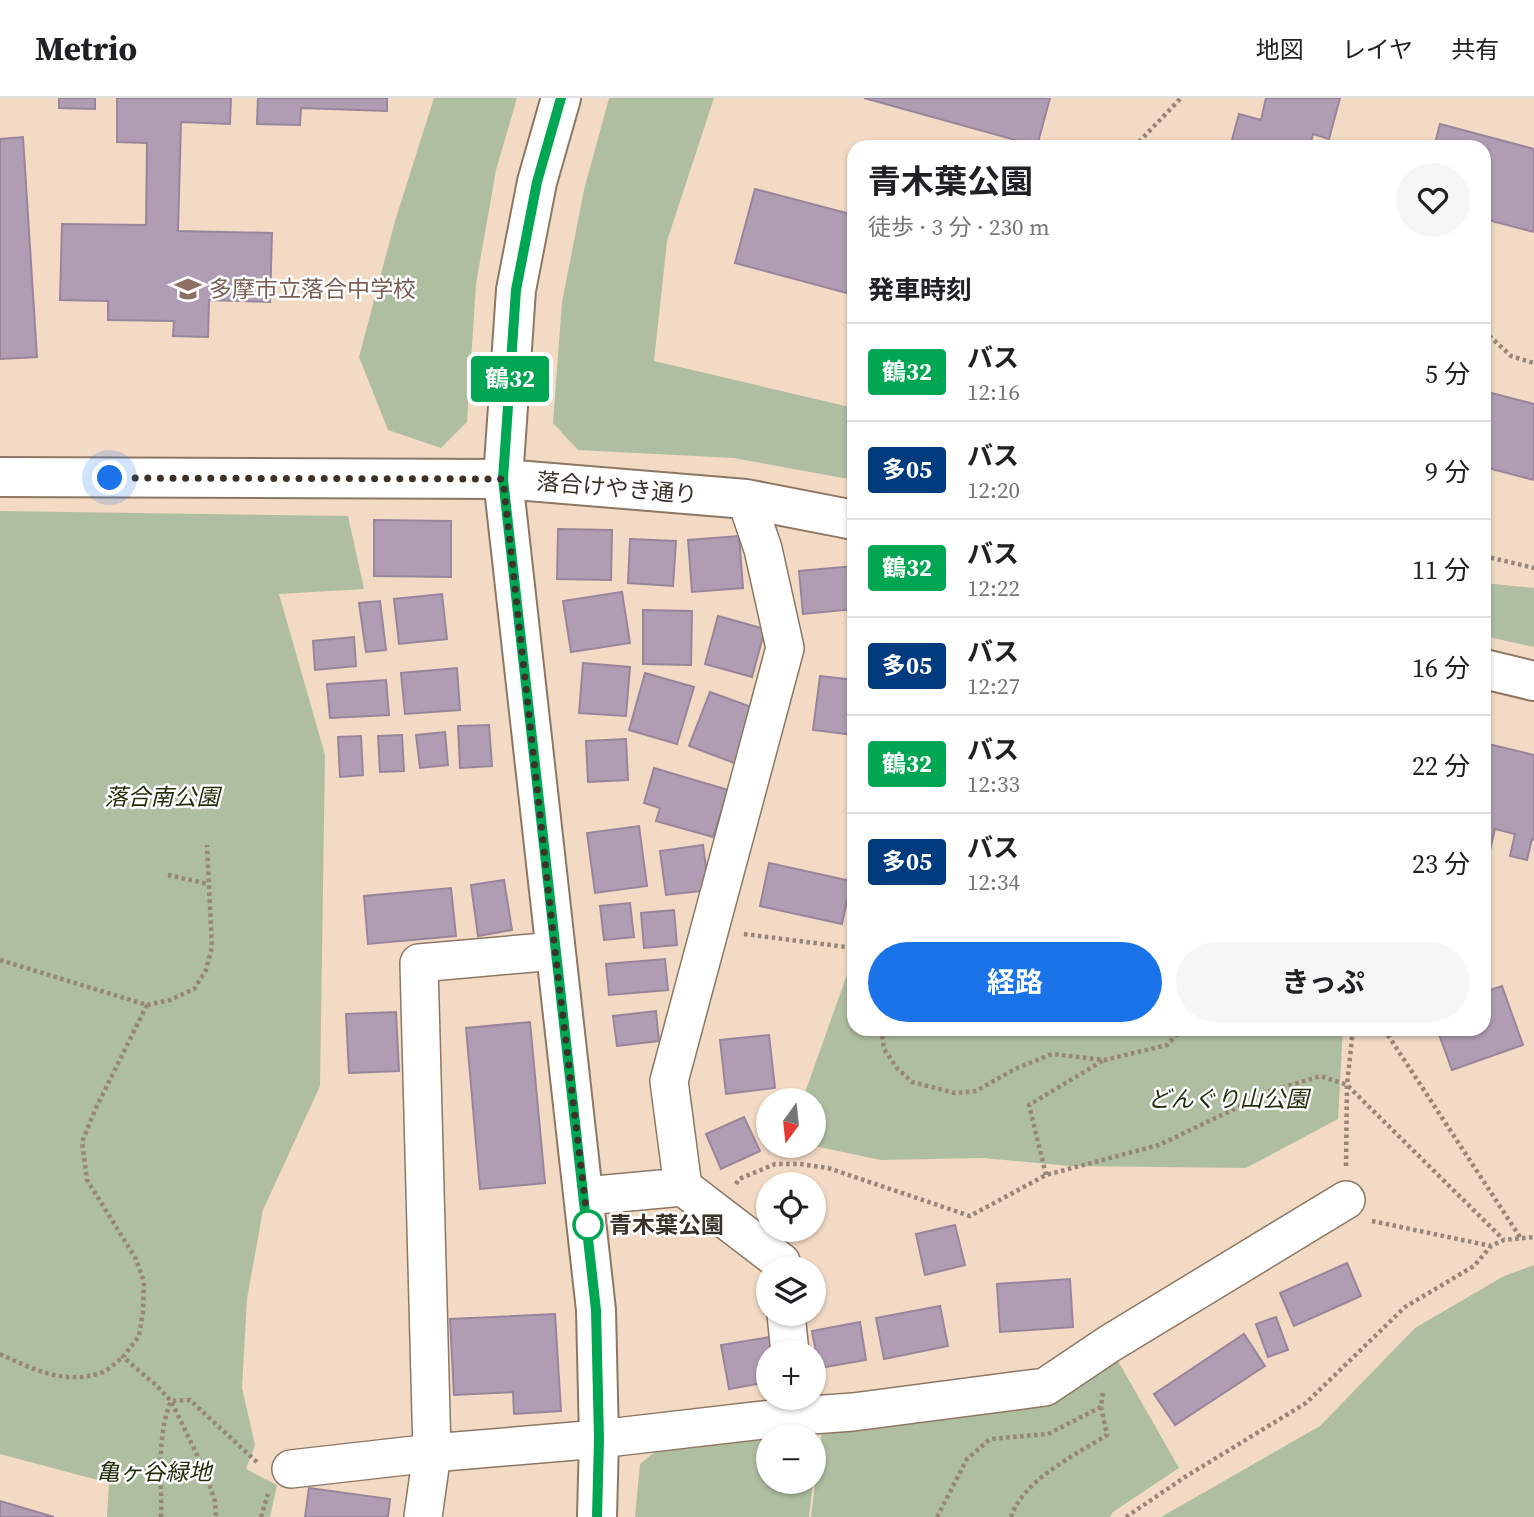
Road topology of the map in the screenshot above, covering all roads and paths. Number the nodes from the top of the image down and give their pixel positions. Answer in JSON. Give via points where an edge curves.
{"nodes":[{"id":1,"x":561,"y":98,"type":"edge"},
{"id":2,"x":1181,"y":98,"type":"edge"},
{"id":3,"x":1141,"y":140,"type":"edge"},
{"id":4,"x":1491,"y":337,"type":"edge"},
{"id":5,"x":1534,"y":362,"type":"edge"},
{"id":6,"x":0,"y":477,"type":"edge"},
{"id":7,"x":503,"y":479,"type":"junction"},
{"id":8,"x":746,"y":499,"type":"junction"},
{"id":9,"x":847,"y":519,"type":"edge"},
{"id":10,"x":1491,"y":558,"type":"edge"},
{"id":11,"x":1534,"y":568,"type":"edge"},
{"id":12,"x":1491,"y":671,"type":"edge"},
{"id":13,"x":1534,"y":681,"type":"edge"},
{"id":14,"x":207,"y":845,"type":"dead end"},
{"id":15,"x":168,"y":875,"type":"dead end"},
{"id":16,"x":208,"y":884,"type":"junction"},
{"id":17,"x":709,"y":929,"type":"junction"},
{"id":18,"x":847,"y":947,"type":"edge"},
{"id":19,"x":555,"y":951,"type":"junction"},
{"id":20,"x":0,"y":960,"type":"edge"},
{"id":21,"x":147,"y":1005,"type":"junction"},
{"id":22,"x":882,"y":1036,"type":"edge"},
{"id":23,"x":1175,"y":1036,"type":"edge"},
{"id":24,"x":1352,"y":1036,"type":"edge"},
{"id":25,"x":1389,"y":1036,"type":"edge"},
{"id":26,"x":1105,"y":1060,"type":"junction"},
{"id":27,"x":1347,"y":1085,"type":"junction"},
{"id":28,"x":1046,"y":1175,"type":"junction"},
{"id":29,"x":683,"y":1187,"type":"junction"},
{"id":30,"x":733,"y":1190,"type":"dead end"},
{"id":31,"x":585,"y":1196,"type":"junction"},
{"id":32,"x":1346,"y":1200,"type":"junction"},
{"id":33,"x":1520,"y":1237,"type":"junction"},
{"id":34,"x":1534,"y":1237,"type":"edge"},
{"id":35,"x":1504,"y":1240,"type":"junction"},
{"id":36,"x":1491,"y":1246,"type":"junction"},
{"id":37,"x":772,"y":1256,"type":"edge"},
{"id":38,"x":1109,"y":1344,"type":"junction"},
{"id":39,"x":0,"y":1354,"type":"edge"},
{"id":40,"x":123,"y":1357,"type":"junction"},
{"id":41,"x":171,"y":1401,"type":"junction"},
{"id":42,"x":1101,"y":1407,"type":"junction"},
{"id":43,"x":778,"y":1410,"type":"edge"},
{"id":44,"x":826,"y":1410,"type":"edge"},
{"id":45,"x":599,"y":1439,"type":"junction"},
{"id":46,"x":432,"y":1453,"type":"junction"},
{"id":47,"x":278,"y":1470,"type":"joint"},
{"id":48,"x":161,"y":1517,"type":"edge"},
{"id":49,"x":216,"y":1517,"type":"edge"},
{"id":50,"x":423,"y":1517,"type":"edge"},
{"id":51,"x":597,"y":1517,"type":"edge"},
{"id":52,"x":937,"y":1517,"type":"edge"},
{"id":53,"x":1011,"y":1517,"type":"edge"},
{"id":54,"x":1126,"y":1517,"type":"edge"}],
"edges":[{"from":1,"to":7,"type":"street","via":[[537,182],[516,290]]},
{"from":2,"to":3,"type":"path"},
{"from":4,"to":5,"type":"path","via":[[1511,356]]},
{"from":6,"to":7,"type":"street","name":"落合けやき通り"},
{"from":7,"to":8,"type":"street","name":"落合けやき通り"},
{"from":7,"to":19,"type":"street"},
{"from":8,"to":9,"type":"street","name":"落合けやき通り"},
{"from":8,"to":17,"type":"street","via":[[763,549],[785,648]]},
{"from":10,"to":11,"type":"path"},
{"from":12,"to":13,"type":"street"},
{"from":14,"to":16,"type":"path"},
{"from":15,"to":16,"type":"path"},
{"from":16,"to":21,"type":"path","via":[[212,947],[206,970],[194,989]]},
{"from":17,"to":18,"type":"path"},
{"from":17,"to":29,"type":"street","via":[[669,1081]]},
{"from":19,"to":31,"type":"street"},
{"from":19,"to":46,"type":"street","via":[[419,963]]},
{"from":20,"to":21,"type":"path"},
{"from":21,"to":40,"type":"path","via":[[82,1142],[87,1180],[136,1259],[144,1282],[139,1336]]},
{"from":22,"to":26,"type":"path","via":[[884,1049],[912,1082],[955,1093],[976,1091],[1052,1054]]},
{"from":23,"to":26,"type":"path","via":[[1167,1045]]},
{"from":24,"to":27,"type":"path"},
{"from":25,"to":33,"type":"path"},
{"from":26,"to":28,"type":"path","via":[[1029,1105]]},
{"from":27,"to":28,"type":"path","via":[[1321,1076],[1253,1096],[1247,1104],[1160,1145]]},
{"from":27,"to":32,"type":"path"},
{"from":27,"to":35,"type":"path"},
{"from":28,"to":30,"type":"path","via":[[970,1216],[828,1168],[800,1164],[775,1164],[739,1179]]},
{"from":29,"to":31,"type":"street"},
{"from":29,"to":37,"type":"street"},
{"from":31,"to":45,"type":"street","via":[[596,1310]]},
{"from":32,"to":36,"type":"path","via":[[1366,1220]]},
{"from":32,"to":38,"type":"street"},
{"from":33,"to":34,"type":"path"},
{"from":33,"to":35,"type":"path"},
{"from":35,"to":36,"type":"path"},
{"from":36,"to":54,"type":"path","via":[[1474,1266],[1405,1307],[1306,1403]]},
{"from":38,"to":42,"type":"path"},
{"from":38,"to":44,"type":"street","via":[[1045,1387],[853,1412]]},
{"from":39,"to":40,"type":"path","via":[[42,1373],[81,1377],[103,1372]]},
{"from":40,"to":41,"type":"path"},
{"from":41,"to":47,"type":"path","via":[[190,1400]]},
{"from":41,"to":48,"type":"path","via":[[164,1420]]},
{"from":41,"to":49,"type":"path","via":[[204,1469]]},
{"from":42,"to":52,"type":"path","via":[[1048,1434],[990,1439],[967,1459]]},
{"from":42,"to":53,"type":"path","via":[[1107,1435],[1049,1471],[1024,1494]]},
{"from":43,"to":45,"type":"street"},
{"from":45,"to":46,"type":"street"},
{"from":45,"to":51,"type":"street"},
{"from":46,"to":47,"type":"street"},
{"from":46,"to":50,"type":"street"}]}
